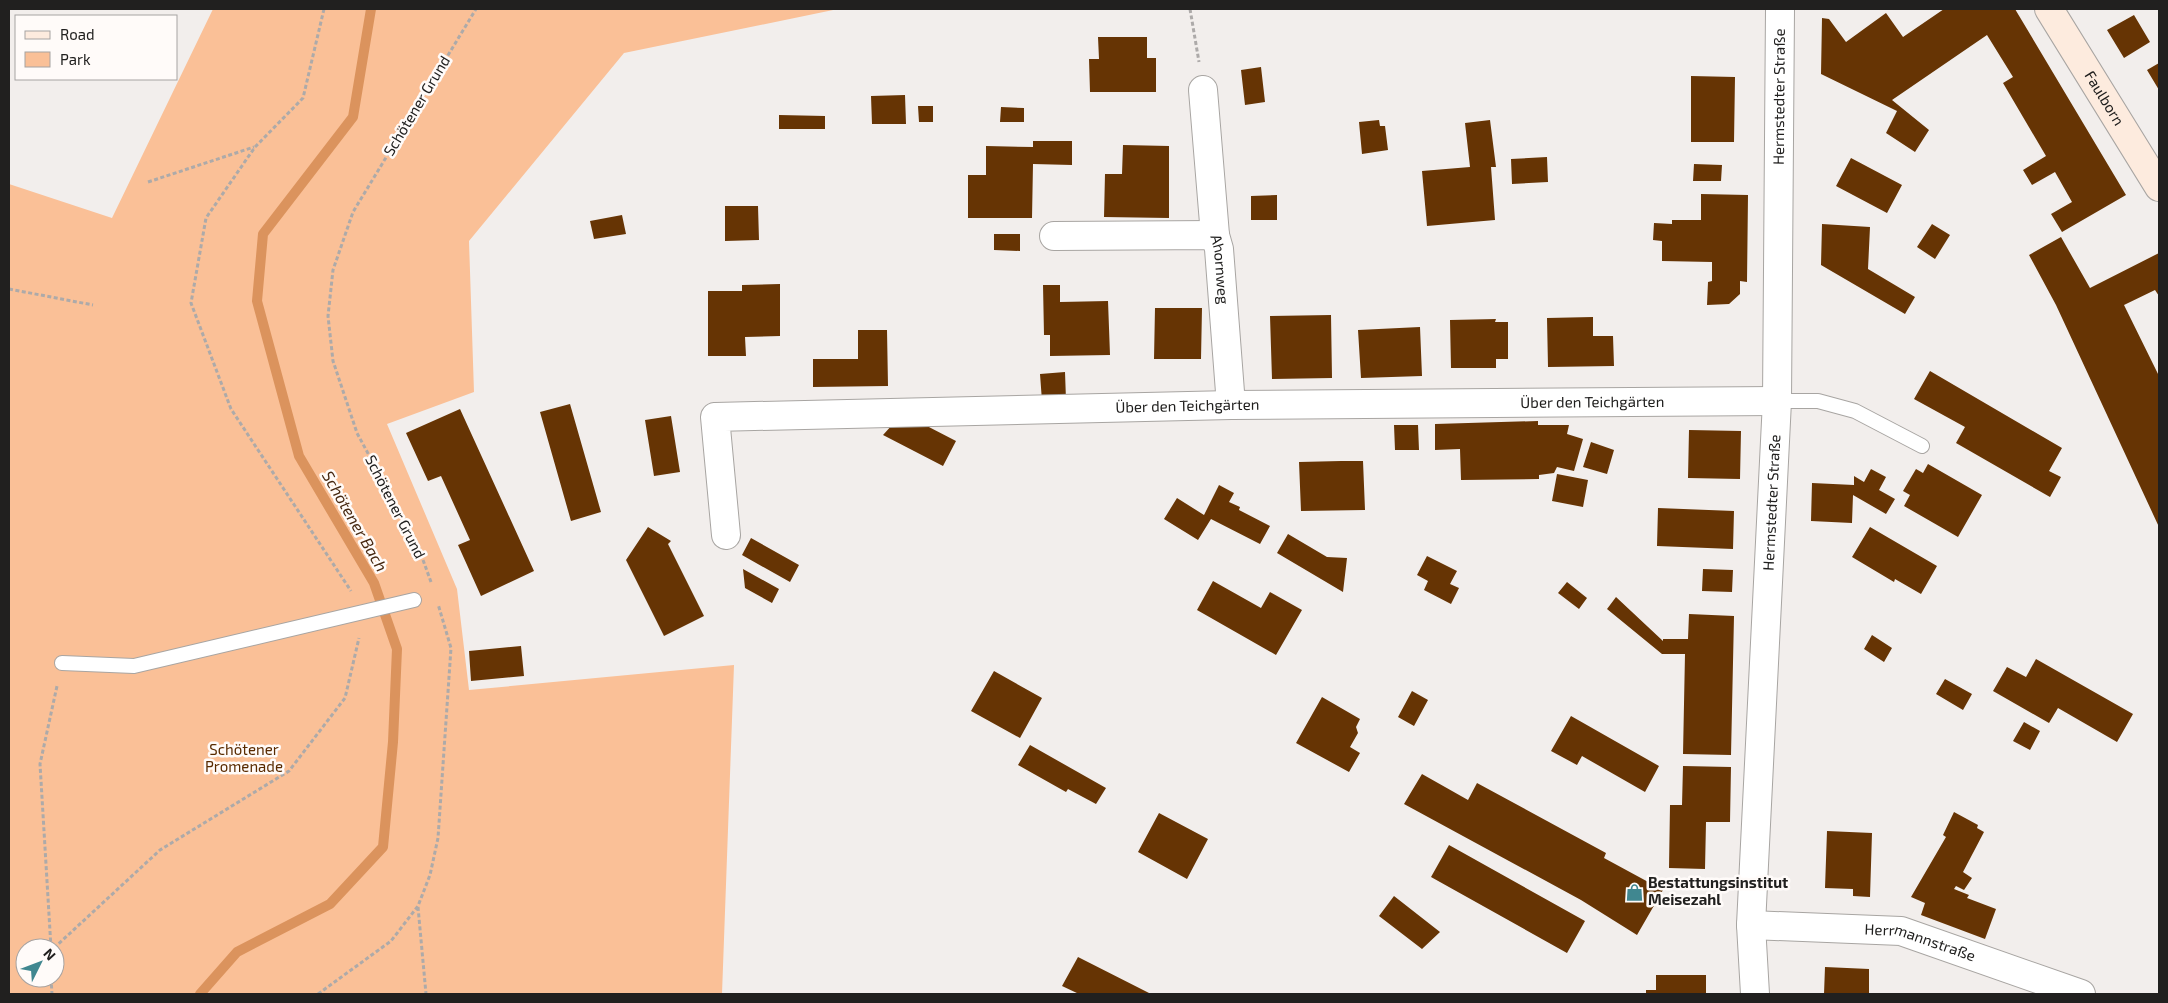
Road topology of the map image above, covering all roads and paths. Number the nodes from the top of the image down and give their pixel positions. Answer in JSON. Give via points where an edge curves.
{"nodes":[{"id":1,"x":324,"y":9,"type":"edge"},
{"id":2,"x":476,"y":9,"type":"edge"},
{"id":3,"x":1190,"y":9,"type":"edge"},
{"id":4,"x":1780,"y":9,"type":"edge"},
{"id":5,"x":2049,"y":9,"type":"edge"},
{"id":6,"x":1203,"y":90,"type":"joint"},
{"id":7,"x":255,"y":147,"type":"junction"},
{"id":8,"x":148,"y":182,"type":"dead end"},
{"id":9,"x":2159,"y":187,"type":"edge"},
{"id":10,"x":1215,"y":235,"type":"junction"},
{"id":11,"x":1054,"y":236,"type":"dead end"},
{"id":12,"x":9,"y":289,"type":"edge"},
{"id":13,"x":93,"y":305,"type":"dead end"},
{"id":14,"x":1777,"y":401,"type":"junction"},
{"id":15,"x":1231,"y":406,"type":"junction"},
{"id":16,"x":1922,"y":446,"type":"dead end"},
{"id":17,"x":726,"y":535,"type":"dead end"},
{"id":18,"x":433,"y":586,"type":"dead end"},
{"id":19,"x":435,"y":596,"type":"dead end"},
{"id":20,"x":414,"y":600,"type":"dead end"},
{"id":21,"x":365,"y":612,"type":"junction"},
{"id":22,"x":62,"y":663,"type":"joint"},
{"id":23,"x":418,"y":906,"type":"junction"},
{"id":24,"x":1751,"y":925,"type":"junction"},
{"id":25,"x":51,"y":938,"type":"edge"},
{"id":26,"x":63,"y":938,"type":"edge"},
{"id":27,"x":318,"y":994,"type":"edge"},
{"id":28,"x":426,"y":994,"type":"edge"},
{"id":29,"x":1755,"y":994,"type":"edge"},
{"id":30,"x":2081,"y":994,"type":"edge"}],
"edges":[{"from":1,"to":7,"type":"path","via":[[303,98]]},
{"from":2,"to":18,"type":"path","name":"Schötener Grund","via":[[353,212],[333,270],[328,316],[333,361],[357,433],[418,546]]},
{"from":3,"to":6,"type":"path"},
{"from":4,"to":14,"type":"street","name":"Hermstedter Straße"},
{"from":5,"to":9,"type":"street","name":"Faulborn"},
{"from":6,"to":10,"type":"street"},
{"from":7,"to":8,"type":"path"},
{"from":7,"to":21,"type":"path","via":[[206,218],[191,303],[231,409]]},
{"from":10,"to":11,"type":"street","name":"Ahornweg"},
{"from":10,"to":15,"type":"street","name":"Ahornweg","via":[[1219,249]]},
{"from":12,"to":13,"type":"path"},
{"from":14,"to":15,"type":"street","name":"Über den Teichgärten"},
{"from":14,"to":16,"type":"lane","via":[[1818,402],[1855,412]]},
{"from":14,"to":24,"type":"street","name":"Hermstedter Straße"},
{"from":15,"to":17,"type":"street","name":"Über den Teichgärten","via":[[715,418]]},
{"from":19,"to":23,"type":"path","via":[[451,648],[438,838],[430,875]]},
{"from":20,"to":21,"type":"lane"},
{"from":21,"to":22,"type":"lane","via":[[134,666]]},
{"from":21,"to":26,"type":"path","via":[[345,698],[289,771],[160,850]]},
{"from":22,"to":25,"type":"path","via":[[40,764]]},
{"from":23,"to":27,"type":"path","via":[[391,941]]},
{"from":23,"to":28,"type":"path"},
{"from":24,"to":29,"type":"street","name":"Hermstedter Straße"},
{"from":24,"to":30,"type":"street","name":"Herrmannstraße","via":[[1901,931]]}]}
